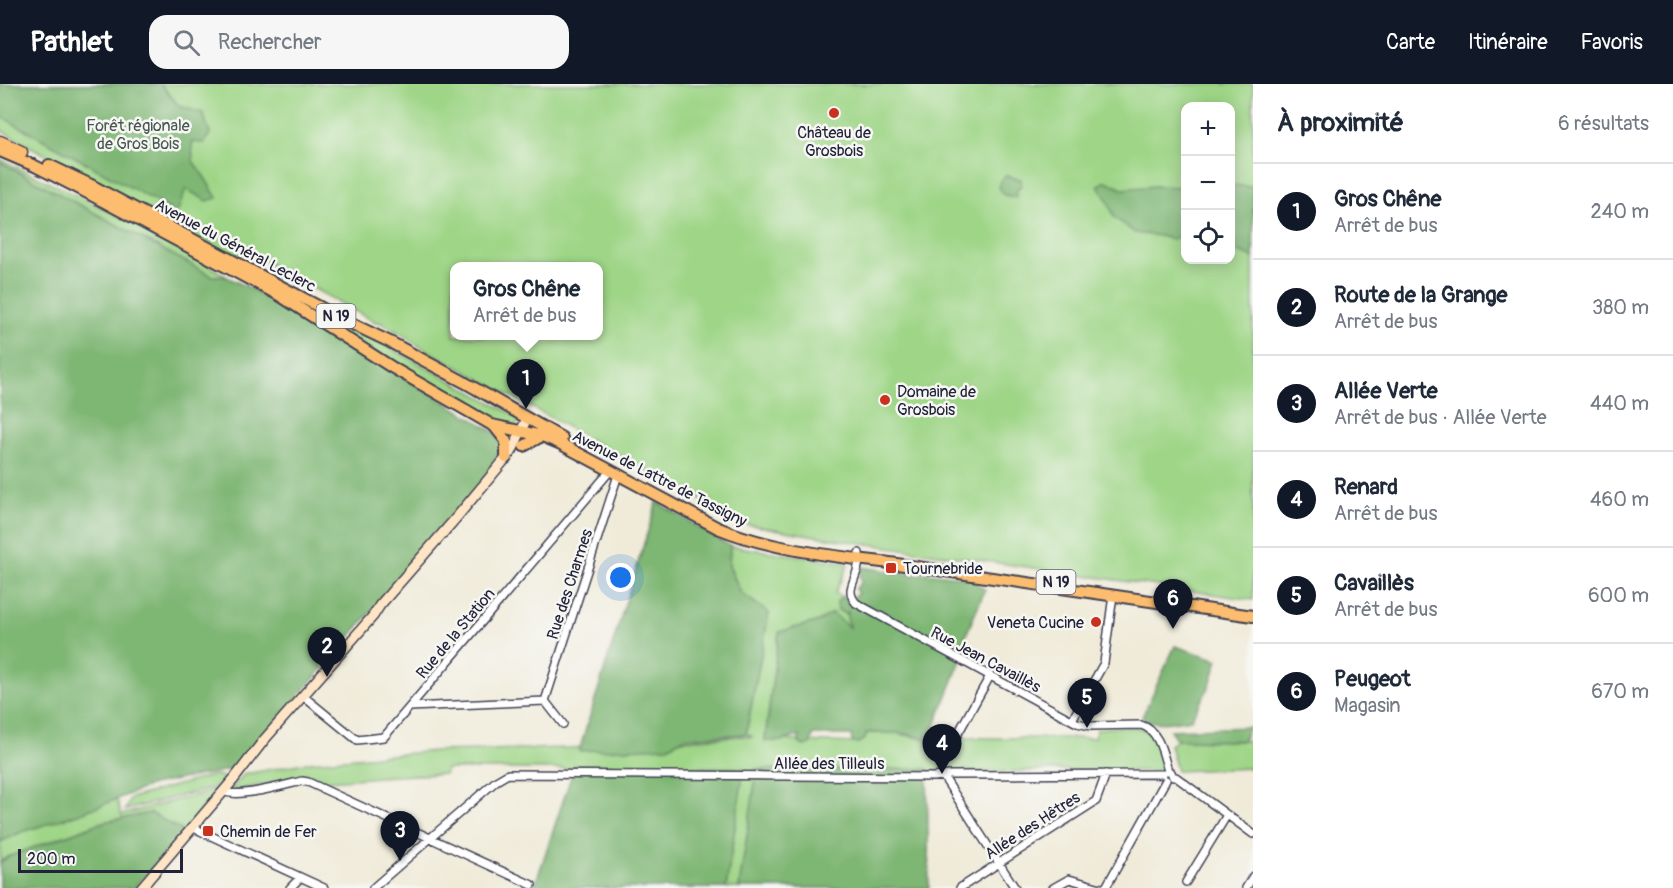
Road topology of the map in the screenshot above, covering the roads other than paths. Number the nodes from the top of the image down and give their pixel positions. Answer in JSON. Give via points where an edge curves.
{"nodes":[{"id":1,"x":0,"y":137,"type":"edge"},
{"id":2,"x":0,"y":142,"type":"edge"},
{"id":3,"x":0,"y":151,"type":"edge"},
{"id":4,"x":21,"y":152,"type":"junction"},
{"id":5,"x":141,"y":221,"type":"joint"},
{"id":6,"x":531,"y":420,"type":"junction"},
{"id":7,"x":492,"y":425,"type":"junction"},
{"id":8,"x":525,"y":433,"type":"junction"},
{"id":9,"x":542,"y":436,"type":"junction"},
{"id":10,"x":524,"y":446,"type":"junction"},
{"id":11,"x":509,"y":459,"type":"junction"},
{"id":12,"x":614,"y":473,"type":"junction"},
{"id":13,"x":859,"y":556,"type":"junction"},
{"id":14,"x":1113,"y":595,"type":"junction"},
{"id":15,"x":1253,"y":610,"type":"edge"},
{"id":16,"x":1253,"y":616,"type":"edge"},
{"id":17,"x":990,"y":676,"type":"junction"},
{"id":18,"x":305,"y":697,"type":"junction"},
{"id":19,"x":545,"y":701,"type":"junction"},
{"id":20,"x":410,"y":707,"type":"junction"},
{"id":21,"x":1072,"y":720,"type":"junction"},
{"id":22,"x":563,"y":724,"type":"dead end"},
{"id":23,"x":956,"y":737,"type":"dead end"},
{"id":24,"x":1106,"y":774,"type":"junction"},
{"id":25,"x":1167,"y":775,"type":"junction"},
{"id":26,"x":943,"y":776,"type":"junction"},
{"id":27,"x":224,"y":792,"type":"junction"},
{"id":28,"x":1227,"y":815,"type":"junction"},
{"id":29,"x":194,"y":829,"type":"junction"},
{"id":30,"x":1253,"y":834,"type":"edge"},
{"id":31,"x":431,"y":839,"type":"junction"},
{"id":32,"x":999,"y":862,"type":"junction"},
{"id":33,"x":1253,"y":876,"type":"edge"},
{"id":34,"x":300,"y":878,"type":"junction"},
{"id":35,"x":1186,"y":882,"type":"dead end"},
{"id":36,"x":532,"y":885,"type":"dead end"},
{"id":37,"x":141,"y":888,"type":"edge"},
{"id":38,"x":147,"y":888,"type":"edge"},
{"id":39,"x":290,"y":888,"type":"edge"},
{"id":40,"x":324,"y":888,"type":"edge"},
{"id":41,"x":373,"y":888,"type":"edge"},
{"id":42,"x":960,"y":888,"type":"edge"},
{"id":43,"x":1015,"y":888,"type":"edge"},
{"id":44,"x":1053,"y":888,"type":"edge"},
{"id":45,"x":1102,"y":888,"type":"edge"},
{"id":46,"x":1246,"y":888,"type":"edge"}],
"edges":[{"from":1,"to":4,"type":"main road"},
{"from":2,"to":4,"type":"highway","number":"N 19"},
{"from":3,"to":5,"type":"main road","name":"Avenue du Général Leclerc","number":"N 19"},
{"from":4,"to":6,"type":"main road","name":"Avenue du Général Leclerc","number":"N 19","via":[[99,189]]},
{"from":5,"to":7,"type":"main road","name":"Avenue de Lattre de Tassigny","number":"N 19","via":[[279,295]]},
{"from":6,"to":8,"type":"main road"},
{"from":6,"to":13,"type":"main road","name":"Avenue du Général Leclerc","number":"N 19","via":[[728,527],[780,542]]},
{"from":7,"to":8,"type":"main road","name":"Avenue de Lattre de Tassigny","number":"N 19"},
{"from":7,"to":11,"type":"main road","via":[[506,441]]},
{"from":8,"to":9,"type":"main road","name":"Avenue de Lattre de Tassigny","number":"N 19"},
{"from":8,"to":10,"type":"main road"},
{"from":8,"to":11,"type":"main road"},
{"from":9,"to":10,"type":"main road"},
{"from":9,"to":12,"type":"main road","name":"Avenue de Lattre de Tassigny","number":"N 19"},
{"from":10,"to":11,"type":"main road"},
{"from":11,"to":18,"type":"main road"},
{"from":12,"to":13,"type":"main road","name":"Avenue de Lattre de Tassigny","number":"N 19","via":[[734,535],[790,549]]},
{"from":12,"to":19,"type":"street","name":"Rue des Charmes"},
{"from":12,"to":20,"type":"street","name":"Rue de la Station"},
{"from":13,"to":14,"type":"main road","name":"Avenue de Lattre de Tassigny","number":"N 19"},
{"from":13,"to":15,"type":"main road","number":"N 19"},
{"from":13,"to":17,"type":"street","name":"Rue Jean Cavaillès","via":[[850,591],[856,603]]},
{"from":14,"to":16,"type":"main road","name":"Avenue de Lattre de Tassigny","number":"N 19"},
{"from":14,"to":21,"type":"street","via":[[1104,663]]},
{"from":17,"to":21,"type":"street","name":"Rue Jean Cavaillès"},
{"from":17,"to":23,"type":"street"},
{"from":18,"to":20,"type":"street","name":"Rue de la Station","via":[[357,740],[384,737]]},
{"from":18,"to":27,"type":"main road"},
{"from":19,"to":20,"type":"street"},
{"from":19,"to":22,"type":"street"},
{"from":21,"to":25,"type":"street","name":"Rue Jean Cavaillès","via":[[1087,726],[1148,728],[1156,735]]},
{"from":24,"to":25,"type":"street","name":"Allée des Tilleuls"},
{"from":24,"to":26,"type":"street","name":"Allée des Tilleuls"},
{"from":24,"to":32,"type":"street","name":"Allée des Hêtres","via":[[1096,801]]},
{"from":25,"to":28,"type":"street","via":[[1176,777]]},
{"from":25,"to":45,"type":"street"},
{"from":26,"to":31,"type":"street","name":"Allée des Tilleuls","via":[[508,774]]},
{"from":26,"to":32,"type":"street"},
{"from":27,"to":29,"type":"main road"},
{"from":27,"to":31,"type":"street","via":[[242,794],[308,782]]},
{"from":28,"to":30,"type":"street"},
{"from":28,"to":35,"type":"street"},
{"from":29,"to":34,"type":"street"},
{"from":29,"to":37,"type":"main road"},
{"from":29,"to":38,"type":"main road"},
{"from":31,"to":36,"type":"street"},
{"from":31,"to":41,"type":"street"},
{"from":32,"to":42,"type":"street","name":"Allée des Hêtres"},
{"from":32,"to":43,"type":"street"},
{"from":33,"to":46,"type":"street"},
{"from":34,"to":39,"type":"street"},
{"from":34,"to":40,"type":"street"},
{"from":44,"to":45,"type":"street","via":[[1069,879]]}]}
